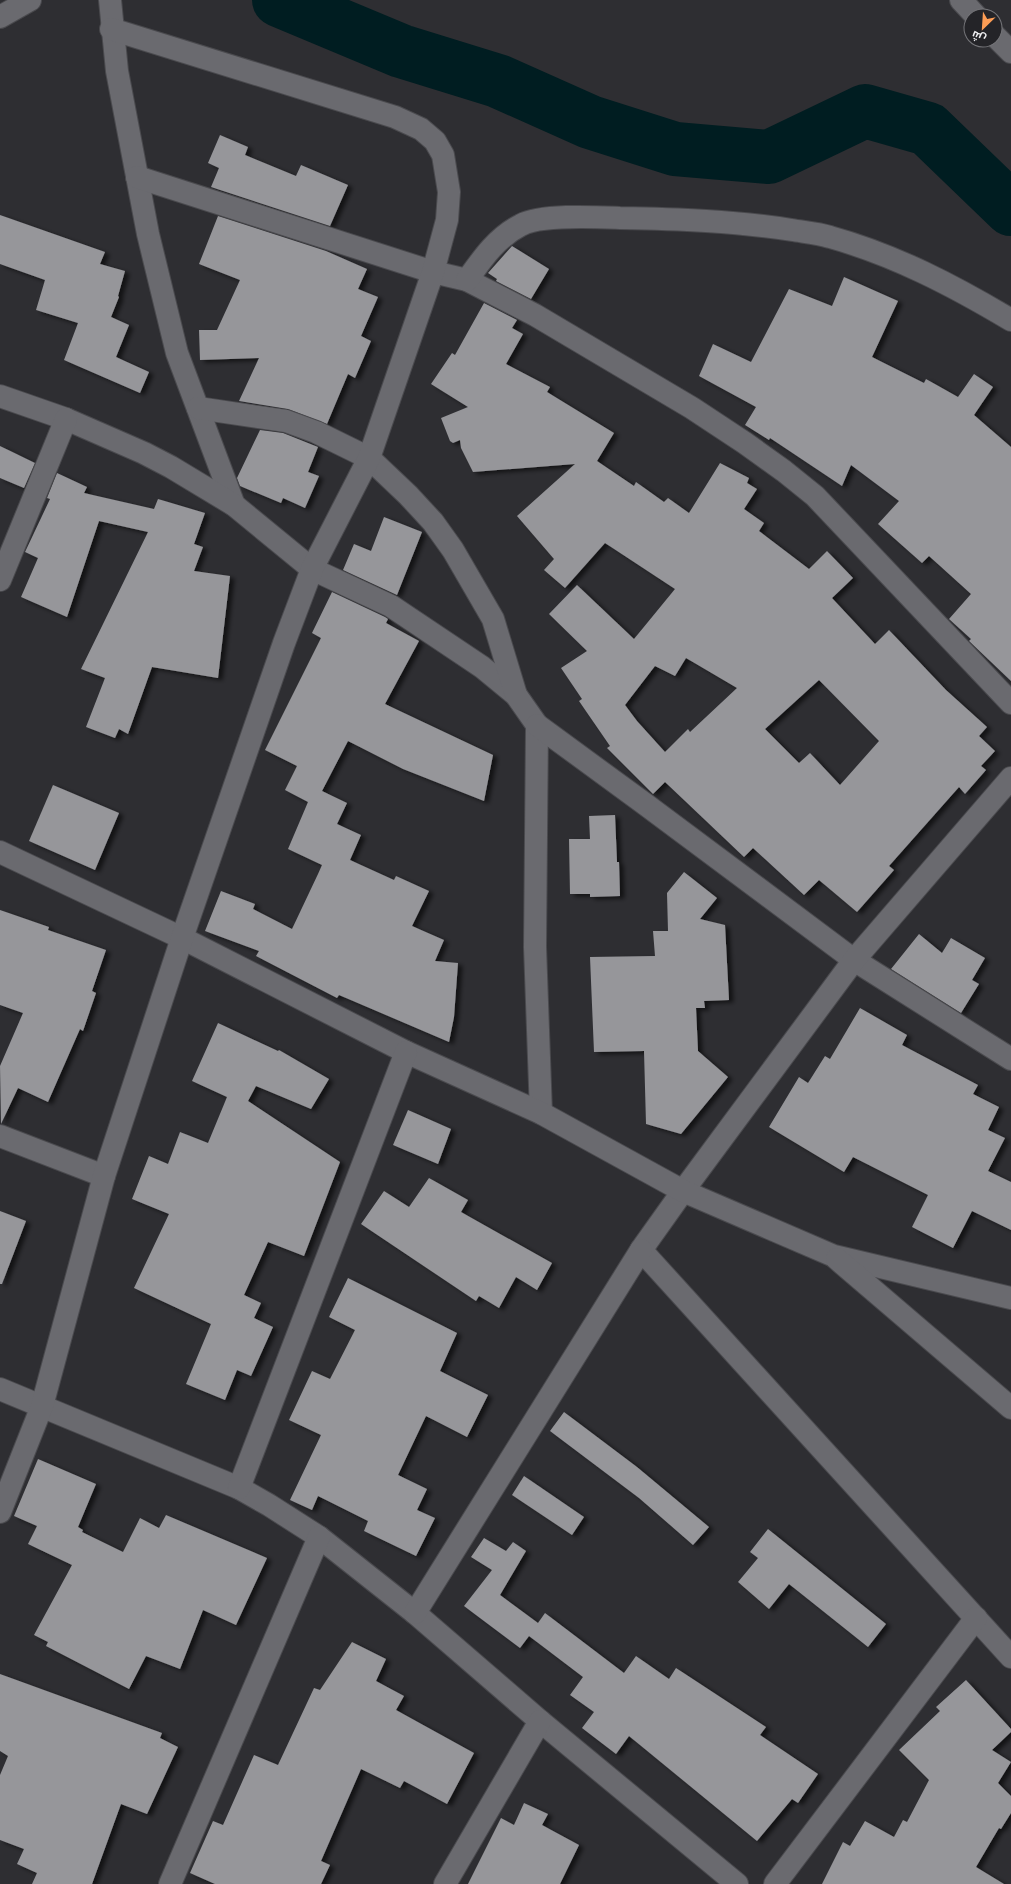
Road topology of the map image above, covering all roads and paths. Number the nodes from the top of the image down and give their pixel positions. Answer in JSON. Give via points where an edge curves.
{"nodes":[{"id":1,"x":30,"y":0,"type":"edge"},
{"id":2,"x":110,"y":0,"type":"edge"},
{"id":3,"x":961,"y":0,"type":"edge"},
{"id":4,"x":968,"y":8,"type":"edge"},
{"id":5,"x":0,"y":18,"type":"edge"},
{"id":6,"x":111,"y":29,"type":"junction"},
{"id":7,"x":1003,"y":44,"type":"edge"},
{"id":8,"x":1011,"y":52,"type":"edge"},
{"id":9,"x":137,"y":177,"type":"junction"},
{"id":10,"x":433,"y":272,"type":"junction"},
{"id":11,"x":467,"y":280,"type":"junction"},
{"id":12,"x":1011,"y":320,"type":"edge"},
{"id":13,"x":0,"y":396,"type":"edge"},
{"id":14,"x":198,"y":408,"type":"junction"},
{"id":15,"x":66,"y":419,"type":"junction"},
{"id":16,"x":368,"y":458,"type":"junction"},
{"id":17,"x":234,"y":505,"type":"junction"},
{"id":18,"x":312,"y":569,"type":"junction"},
{"id":19,"x":0,"y":580,"type":"edge"},
{"id":20,"x":516,"y":695,"type":"junction"},
{"id":21,"x":1011,"y":702,"type":"edge"},
{"id":22,"x":537,"y":726,"type":"junction"},
{"id":23,"x":1009,"y":785,"type":"edge"},
{"id":24,"x":0,"y":852,"type":"edge"},
{"id":25,"x":182,"y":938,"type":"junction"},
{"id":26,"x":854,"y":960,"type":"junction"},
{"id":27,"x":406,"y":1052,"type":"junction"},
{"id":28,"x":1011,"y":1059,"type":"edge"},
{"id":29,"x":541,"y":1113,"type":"junction"},
{"id":30,"x":0,"y":1136,"type":"edge"},
{"id":31,"x":104,"y":1176,"type":"junction"},
{"id":32,"x":683,"y":1191,"type":"junction"},
{"id":33,"x":640,"y":1250,"type":"junction"},
{"id":34,"x":834,"y":1256,"type":"junction"},
{"id":35,"x":1011,"y":1298,"type":"edge"},
{"id":36,"x":0,"y":1389,"type":"edge"},
{"id":37,"x":42,"y":1406,"type":"junction"},
{"id":38,"x":1011,"y":1408,"type":"edge"},
{"id":39,"x":239,"y":1488,"type":"junction"},
{"id":40,"x":0,"y":1512,"type":"edge"},
{"id":41,"x":319,"y":1537,"type":"junction"},
{"id":42,"x":415,"y":1613,"type":"junction"},
{"id":43,"x":976,"y":1618,"type":"junction"},
{"id":44,"x":1011,"y":1657,"type":"edge"},
{"id":45,"x":540,"y":1721,"type":"junction"},
{"id":46,"x":170,"y":1884,"type":"edge"},
{"id":47,"x":445,"y":1884,"type":"edge"},
{"id":48,"x":737,"y":1884,"type":"edge"},
{"id":49,"x":775,"y":1884,"type":"edge"}],
"edges":[{"from":1,"to":5,"type":"street"},
{"from":2,"to":6,"type":"street"},
{"from":3,"to":4,"type":"street"},
{"from":6,"to":9,"type":"street","via":[[116,71]]},
{"from":6,"to":10,"type":"street","via":[[395,117],[421,129],[435,141],[443,155],[449,192],[447,220]]},
{"from":7,"to":8,"type":"street"},
{"from":9,"to":10,"type":"street"},
{"from":9,"to":14,"type":"street","via":[[177,353]]},
{"from":10,"to":11,"type":"street"},
{"from":10,"to":16,"type":"street"},
{"from":11,"to":12,"type":"street","via":[[492,247],[512,230],[533,220],[579,217],[681,219],[767,226],[830,236],[900,261],[955,287]]},
{"from":11,"to":21,"type":"street","via":[[535,315],[692,408],[789,475],[815,496]]},
{"from":13,"to":15,"type":"street"},
{"from":14,"to":16,"type":"street","via":[[286,421],[316,432]]},
{"from":14,"to":17,"type":"street"},
{"from":15,"to":17,"type":"street","via":[[144,453]]},
{"from":15,"to":19,"type":"street"},
{"from":16,"to":18,"type":"street"},
{"from":16,"to":20,"type":"street","via":[[433,522],[453,550],[493,619]]},
{"from":17,"to":18,"type":"street"},
{"from":18,"to":20,"type":"street","via":[[391,606],[482,667]]},
{"from":18,"to":25,"type":"street"},
{"from":20,"to":22,"type":"street"},
{"from":22,"to":26,"type":"street"},
{"from":22,"to":29,"type":"street","via":[[535,947]]},
{"from":23,"to":26,"type":"street"},
{"from":24,"to":25,"type":"street"},
{"from":25,"to":27,"type":"street"},
{"from":25,"to":31,"type":"street"},
{"from":26,"to":28,"type":"street"},
{"from":26,"to":32,"type":"street"},
{"from":27,"to":29,"type":"street"},
{"from":27,"to":39,"type":"street"},
{"from":29,"to":32,"type":"street"},
{"from":30,"to":31,"type":"street"},
{"from":31,"to":37,"type":"street"},
{"from":32,"to":33,"type":"street"},
{"from":32,"to":34,"type":"street"},
{"from":33,"to":42,"type":"street"},
{"from":33,"to":43,"type":"street"},
{"from":34,"to":35,"type":"street"},
{"from":34,"to":38,"type":"street"},
{"from":36,"to":37,"type":"street"},
{"from":37,"to":39,"type":"street"},
{"from":37,"to":40,"type":"street"},
{"from":39,"to":41,"type":"street"},
{"from":41,"to":42,"type":"street"},
{"from":41,"to":46,"type":"street"},
{"from":42,"to":45,"type":"street"},
{"from":43,"to":44,"type":"street"},
{"from":43,"to":49,"type":"street"},
{"from":45,"to":47,"type":"street"},
{"from":45,"to":48,"type":"street"}]}
